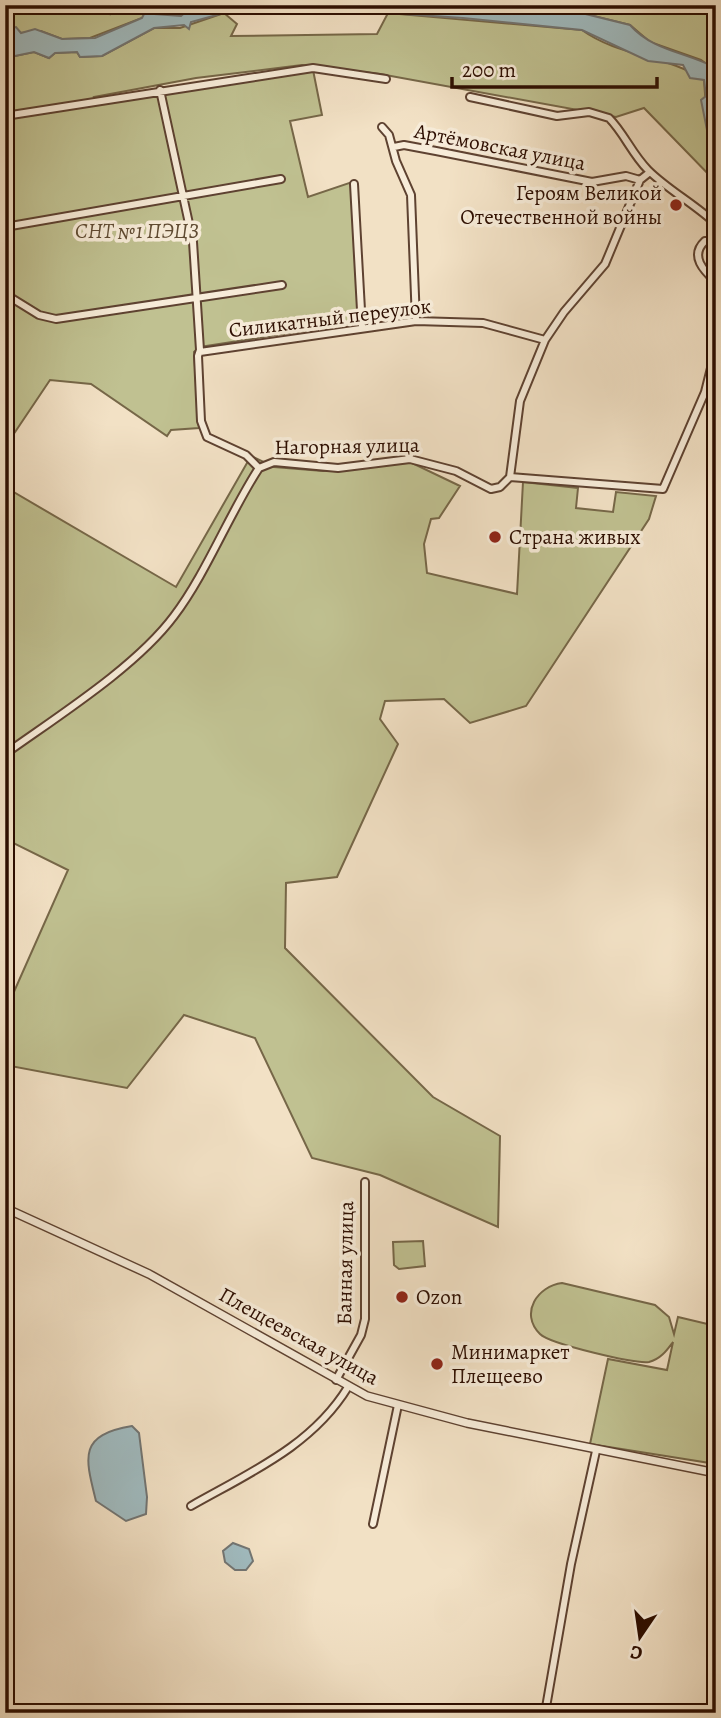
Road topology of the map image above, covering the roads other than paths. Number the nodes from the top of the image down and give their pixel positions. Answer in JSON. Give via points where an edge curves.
{"nodes":[{"id":1,"x":386,"y":79,"type":"dead end"},
{"id":2,"x":160,"y":90,"type":"junction"},
{"id":3,"x":470,"y":97,"type":"dead end"},
{"id":4,"x":5,"y":116,"type":"edge"},
{"id":5,"x":382,"y":127,"type":"dead end"},
{"id":6,"x":394,"y":147,"type":"junction"},
{"id":7,"x":650,"y":172,"type":"junction"},
{"id":8,"x":281,"y":179,"type":"dead end"},
{"id":9,"x":640,"y":180,"type":"junction"},
{"id":10,"x":354,"y":184,"type":"dead end"},
{"id":11,"x":181,"y":197,"type":"junction"},
{"id":12,"x":716,"y":224,"type":"edge"},
{"id":13,"x":5,"y":227,"type":"edge"},
{"id":14,"x":716,"y":243,"type":"edge"},
{"id":15,"x":716,"y":282,"type":"edge"},
{"id":16,"x":282,"y":285,"type":"dead end"},
{"id":17,"x":5,"y":293,"type":"edge"},
{"id":18,"x":195,"y":297,"type":"junction"},
{"id":19,"x":416,"y":321,"type":"junction"},
{"id":20,"x":362,"y":328,"type":"junction"},
{"id":21,"x":545,"y":340,"type":"junction"},
{"id":22,"x":716,"y":348,"type":"edge"},
{"id":23,"x":200,"y":352,"type":"junction"},
{"id":24,"x":259,"y":468,"type":"junction"},
{"id":25,"x":510,"y":477,"type":"junction"},
{"id":26,"x":5,"y":754,"type":"edge"},
{"id":27,"x":365,"y":1182,"type":"dead end"},
{"id":28,"x":5,"y":1208,"type":"edge"},
{"id":29,"x":336,"y":1380,"type":"junction"},
{"id":30,"x":348,"y":1387,"type":"junction"},
{"id":31,"x":398,"y":1405,"type":"junction"},
{"id":32,"x":596,"y":1451,"type":"junction"},
{"id":33,"x":716,"y":1473,"type":"edge"},
{"id":34,"x":191,"y":1506,"type":"dead end"},
{"id":35,"x":373,"y":1524,"type":"dead end"},
{"id":36,"x":545,"y":1713,"type":"edge"}],
"edges":[{"from":1,"to":2,"type":"street","via":[[313,68]]},
{"from":2,"to":4,"type":"street"},
{"from":2,"to":11,"type":"street"},
{"from":3,"to":7,"type":"street","via":[[557,116],[589,112],[609,118]]},
{"from":5,"to":6,"type":"street"},
{"from":6,"to":9,"type":"street","name":"Артёмовская улица","via":[[415,147],[592,182],[626,176]]},
{"from":6,"to":19,"type":"street","via":[[411,195]]},
{"from":7,"to":9,"type":"street"},
{"from":7,"to":12,"type":"street"},
{"from":8,"to":11,"type":"street"},
{"from":9,"to":21,"type":"street","via":[[605,264]]},
{"from":10,"to":20,"type":"street"},
{"from":11,"to":13,"type":"street"},
{"from":11,"to":18,"type":"street","via":[[192,242]]},
{"from":14,"to":15,"type":"street","via":[[705,241],[698,253],[699,263]]},
{"from":16,"to":18,"type":"street"},
{"from":17,"to":18,"type":"street","via":[[39,315],[56,319]]},
{"from":18,"to":23,"type":"street"},
{"from":19,"to":20,"type":"street","name":"Силикатный переулок"},
{"from":19,"to":21,"type":"street","name":"Силикатный переулок","via":[[483,323]]},
{"from":20,"to":23,"type":"street","name":"Силикатный переулок"},
{"from":21,"to":25,"type":"street","via":[[520,401]]},
{"from":22,"to":25,"type":"street","via":[[705,392],[663,489]]},
{"from":23,"to":24,"type":"street","via":[[201,421],[207,437],[246,455]]},
{"from":24,"to":25,"type":"street","name":"Нагорная улица","via":[[274,462],[338,468],[410,458],[456,471],[491,489]]},
{"from":24,"to":26,"type":"street","via":[[163,629],[121,668]]},
{"from":27,"to":29,"type":"street","name":"Банная улица","via":[[365,1319]]},
{"from":28,"to":29,"type":"street","name":"Плещеевская улица","via":[[138,1268]]},
{"from":29,"to":30,"type":"street","name":"Плещеевская улица"},
{"from":30,"to":31,"type":"street","name":"Плещеевская улица"},
{"from":30,"to":34,"type":"street","via":[[320,1425],[290,1450]]},
{"from":31,"to":32,"type":"street","name":"Плещеевская улица"},
{"from":31,"to":35,"type":"street"},
{"from":32,"to":33,"type":"street","name":"Плещеевская улица"},
{"from":32,"to":36,"type":"street"}]}
